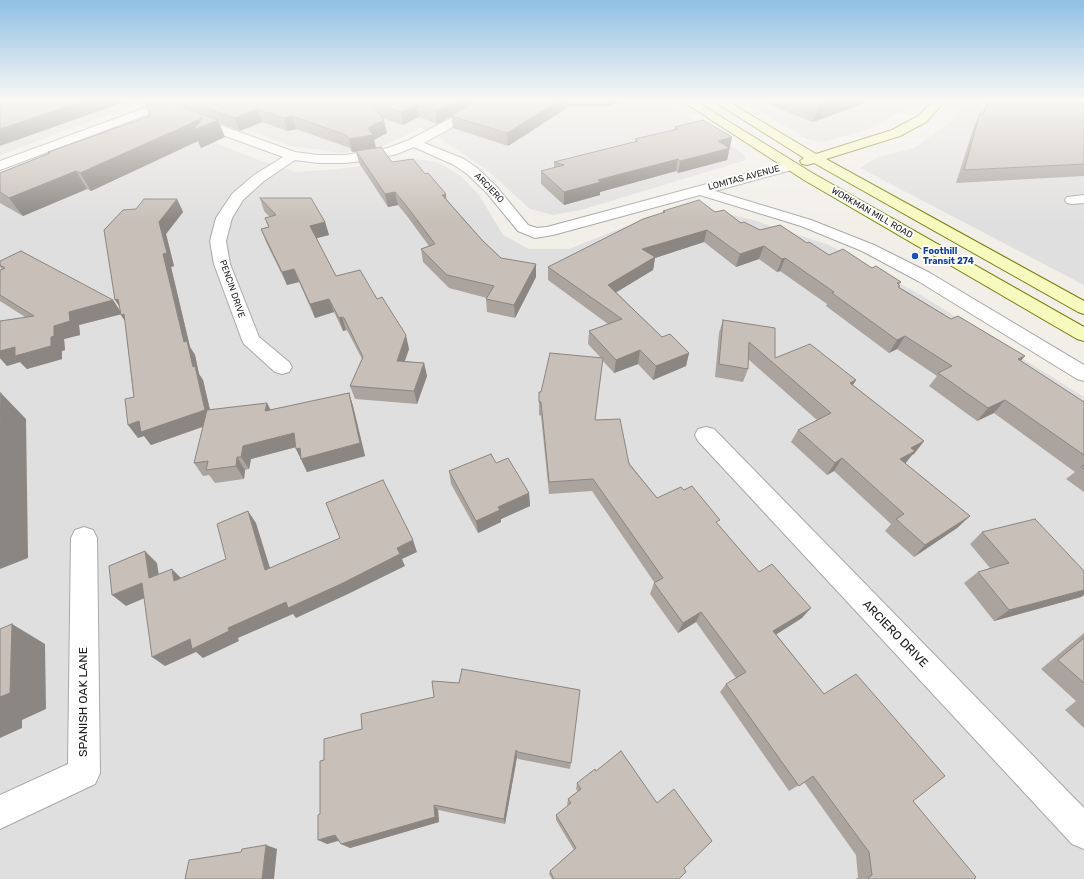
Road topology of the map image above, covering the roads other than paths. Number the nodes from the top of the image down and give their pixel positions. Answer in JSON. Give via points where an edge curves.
{"nodes":[{"id":1,"x":69,"y":140,"type":"edge"},
{"id":2,"x":248,"y":140,"type":"edge"},
{"id":3,"x":420,"y":140,"type":"edge"},
{"id":4,"x":749,"y":140,"type":"edge"},
{"id":5,"x":783,"y":140,"type":"edge"},
{"id":6,"x":874,"y":140,"type":"edge"},
{"id":7,"x":414,"y":143,"type":"junction"},
{"id":8,"x":292,"y":156,"type":"junction"},
{"id":9,"x":815,"y":159,"type":"junction"},
{"id":10,"x":0,"y":166,"type":"edge"},
{"id":11,"x":790,"y":166,"type":"junction"},
{"id":12,"x":699,"y":190,"type":"junction"},
{"id":13,"x":535,"y":232,"type":"joint"},
{"id":14,"x":1084,"y":308,"type":"edge"},
{"id":15,"x":1084,"y":335,"type":"edge"},
{"id":16,"x":282,"y":367,"type":"dead end"},
{"id":17,"x":1084,"y":374,"type":"edge"},
{"id":18,"x":706,"y":435,"type":"dead end"},
{"id":19,"x":84,"y":538,"type":"dead end"},
{"id":20,"x":0,"y":812,"type":"edge"},
{"id":21,"x":1084,"y":832,"type":"edge"}],
"edges":[{"from":1,"to":10,"type":"street"},
{"from":2,"to":8,"type":"street"},
{"from":3,"to":7,"type":"street"},
{"from":4,"to":11,"type":"main road","name":"WORKMAN MILL ROAD"},
{"from":5,"to":9,"type":"main road","name":"WORKMAN MILL ROAD"},
{"from":6,"to":9,"type":"main road","name":"LOMITAS AVENUE"},
{"from":7,"to":8,"type":"street","via":[[364,157],[318,159]]},
{"from":7,"to":13,"type":"street","name":"ARCIERO","via":[[459,162],[472,171],[492,189],[523,228]]},
{"from":8,"to":16,"type":"street","name":"PENCIN DRIVE","via":[[259,178],[237,197],[224,218],[218,241],[222,264],[251,340]]},
{"from":9,"to":11,"type":"main road","name":"LOMITAS AVENUE"},
{"from":9,"to":14,"type":"main road","name":"WORKMAN MILL ROAD"},
{"from":11,"to":12,"type":"street","name":"LOMITAS AVENUE"},
{"from":11,"to":15,"type":"main road","name":"WORKMAN MILL ROAD"},
{"from":12,"to":13,"type":"street","name":"LOMITAS AVENUE","via":[[548,232]]},
{"from":12,"to":17,"type":"street","via":[[806,223],[868,248],[924,276]]},
{"from":18,"to":21,"type":"street","name":"ARCIERO DRIVE"},
{"from":19,"to":20,"type":"street","name":"SPANISH OAK LANE","via":[[84,773]]}]}
